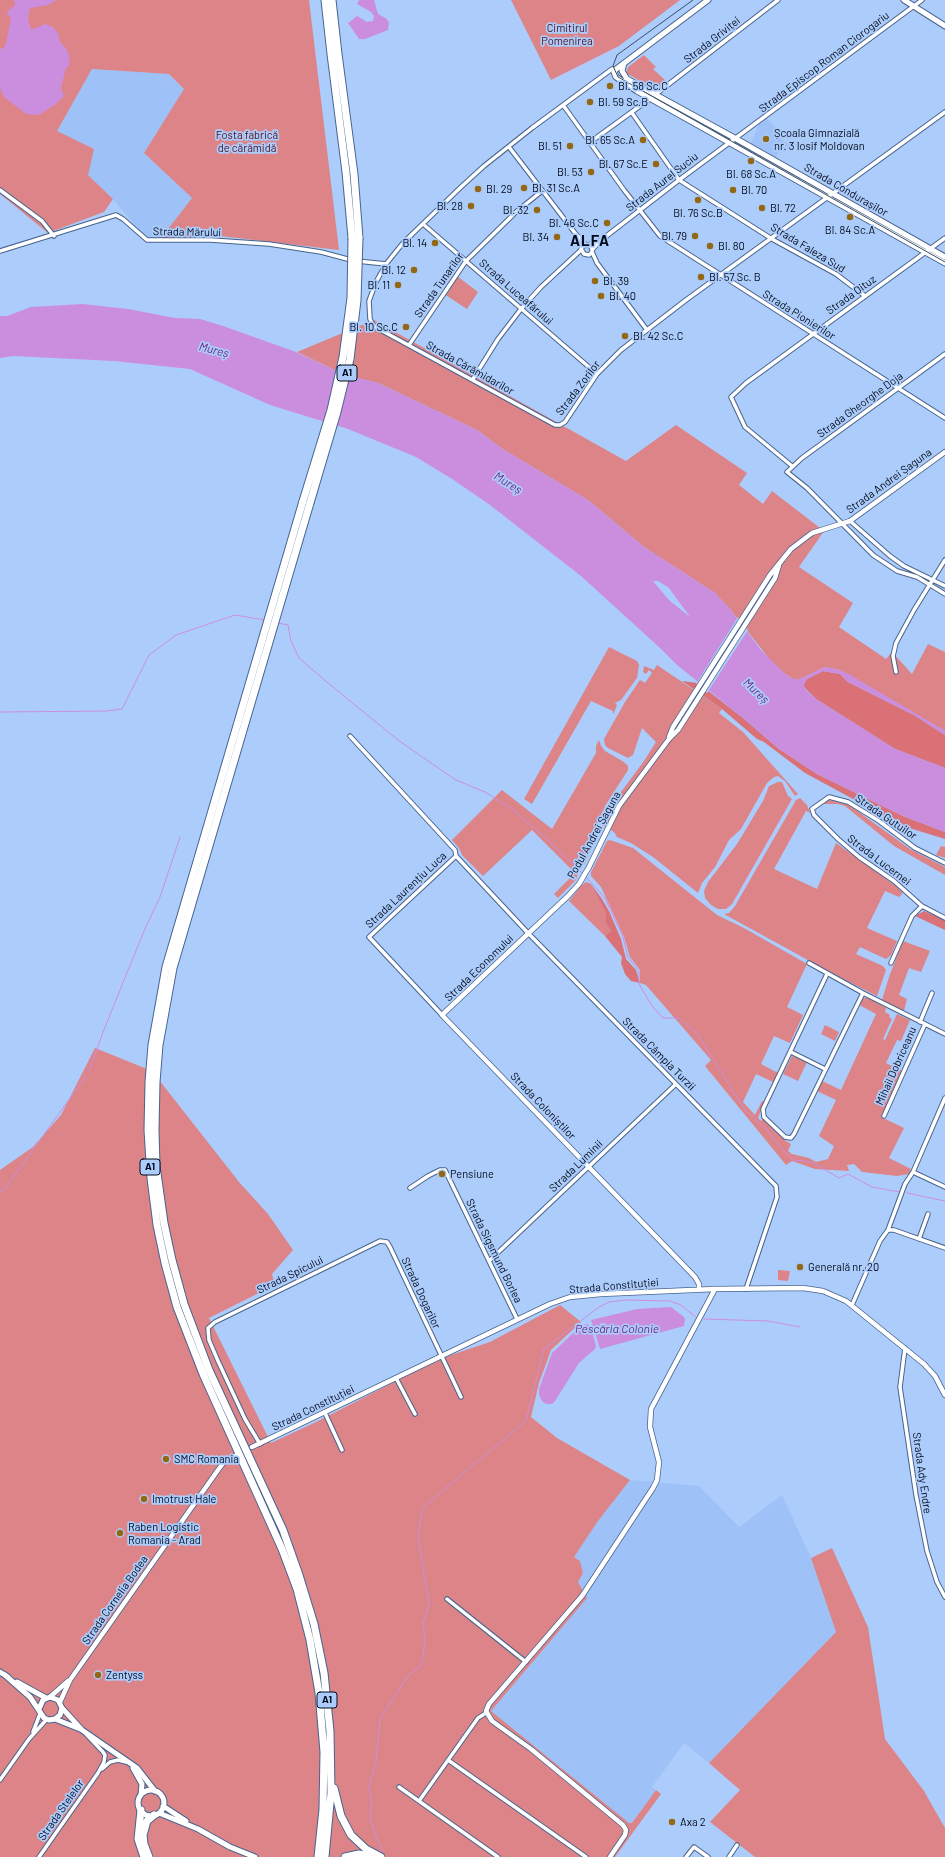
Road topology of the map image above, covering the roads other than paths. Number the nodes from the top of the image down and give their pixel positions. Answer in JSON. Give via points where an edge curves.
{"nodes":[{"id":1,"x":325,"y":0,"type":"edge"},
{"id":2,"x":332,"y":0,"type":"edge"},
{"id":3,"x":708,"y":0,"type":"edge"},
{"id":4,"x":778,"y":0,"type":"edge"},
{"id":5,"x":904,"y":0,"type":"edge"},
{"id":6,"x":922,"y":0,"type":"edge"},
{"id":7,"x":914,"y":6,"type":"junction"},
{"id":8,"x":330,"y":12,"type":"junction"},
{"id":9,"x":945,"y":26,"type":"edge"},
{"id":10,"x":624,"y":63,"type":"junction"},
{"id":11,"x":615,"y":70,"type":"junction"},
{"id":12,"x":608,"y":72,"type":"junction"},
{"id":13,"x":616,"y":77,"type":"junction"},
{"id":14,"x":656,"y":94,"type":"junction"},
{"id":15,"x":651,"y":98,"type":"junction"},
{"id":16,"x":563,"y":105,"type":"junction"},
{"id":17,"x":945,"y":112,"type":"edge"},
{"id":18,"x":632,"y":113,"type":"junction"},
{"id":19,"x":736,"y":138,"type":"junction"},
{"id":20,"x":590,"y":143,"type":"junction"},
{"id":21,"x":730,"y":143,"type":"junction"},
{"id":22,"x":509,"y":146,"type":"junction"},
{"id":23,"x":679,"y":180,"type":"junction"},
{"id":24,"x":0,"y":190,"type":"edge"},
{"id":25,"x":542,"y":191,"type":"junction"},
{"id":26,"x":833,"y":194,"type":"junction"},
{"id":27,"x":827,"y":198,"type":"junction"},
{"id":28,"x":640,"y":211,"type":"junction"},
{"id":29,"x":423,"y":224,"type":"junction"},
{"id":30,"x":54,"y":236,"type":"junction"},
{"id":31,"x":577,"y":236,"type":"junction"},
{"id":32,"x":772,"y":238,"type":"junction"},
{"id":33,"x":945,"y":238,"type":"edge"},
{"id":34,"x":600,"y":241,"type":"junction"},
{"id":35,"x":588,"y":245,"type":"junction"},
{"id":36,"x":582,"y":249,"type":"junction"},
{"id":37,"x":0,"y":251,"type":"edge"},
{"id":38,"x":592,"y":251,"type":"junction"},
{"id":39,"x":928,"y":251,"type":"junction"},
{"id":40,"x":586,"y":255,"type":"junction"},
{"id":41,"x":945,"y":257,"type":"edge"},
{"id":42,"x":573,"y":260,"type":"junction"},
{"id":43,"x":466,"y":261,"type":"junction"},
{"id":44,"x":597,"y":263,"type":"junction"},
{"id":45,"x":945,"y":263,"type":"edge"},
{"id":46,"x":386,"y":264,"type":"junction"},
{"id":47,"x":721,"y":276,"type":"junction"},
{"id":48,"x":865,"y":296,"type":"junction"},
{"id":49,"x":521,"y":309,"type":"junction"},
{"id":50,"x":647,"y":330,"type":"junction"},
{"id":51,"x":814,"y":334,"type":"junction"},
{"id":52,"x":409,"y":345,"type":"junction"},
{"id":53,"x":945,"y":354,"type":"edge"},
{"id":54,"x":597,"y":374,"type":"junction"},
{"id":55,"x":473,"y":379,"type":"junction"},
{"id":56,"x":897,"y":389,"type":"junction"},
{"id":57,"x":945,"y":418,"type":"edge"},
{"id":58,"x":560,"y":425,"type":"joint"},
{"id":59,"x":945,"y":452,"type":"edge"},
{"id":60,"x":792,"y":466,"type":"junction"},
{"id":61,"x":850,"y":521,"type":"junction"},
{"id":62,"x":844,"y":524,"type":"junction"},
{"id":63,"x":945,"y":560,"type":"edge"},
{"id":64,"x":779,"y":565,"type":"junction"},
{"id":65,"x":934,"y":580,"type":"junction"},
{"id":66,"x":930,"y":586,"type":"junction"},
{"id":67,"x":945,"y":586,"type":"edge"},
{"id":68,"x":945,"y":594,"type":"edge"},
{"id":69,"x":268,"y":631,"type":"junction"},
{"id":70,"x":896,"y":672,"type":"dead end"},
{"id":71,"x":350,"y":736,"type":"dead end"},
{"id":72,"x":669,"y":739,"type":"junction"},
{"id":73,"x":813,"y":808,"type":"joint"},
{"id":74,"x":456,"y":856,"type":"junction"},
{"id":75,"x":945,"y":863,"type":"edge"},
{"id":76,"x":922,"y":906,"type":"junction"},
{"id":77,"x":945,"y":918,"type":"edge"},
{"id":78,"x":528,"y":933,"type":"junction"},
{"id":79,"x":369,"y":938,"type":"joint"},
{"id":80,"x":810,"y":963,"type":"dead end"},
{"id":81,"x":890,"y":963,"type":"dead end"},
{"id":82,"x":827,"y":974,"type":"junction"},
{"id":83,"x":863,"y":993,"type":"junction"},
{"id":84,"x":932,"y":993,"type":"dead end"},
{"id":85,"x":442,"y":1015,"type":"junction"},
{"id":86,"x":920,"y":1022,"type":"junction"},
{"id":87,"x":925,"y":1024,"type":"junction"},
{"id":88,"x":945,"y":1034,"type":"edge"},
{"id":89,"x":790,"y":1052,"type":"junction"},
{"id":90,"x":825,"y":1069,"type":"junction"},
{"id":91,"x":676,"y":1084,"type":"junction"},
{"id":92,"x":945,"y":1098,"type":"edge"},
{"id":93,"x":884,"y":1116,"type":"dead end"},
{"id":94,"x":589,"y":1167,"type":"junction"},
{"id":95,"x":913,"y":1172,"type":"junction"},
{"id":96,"x":945,"y":1187,"type":"edge"},
{"id":97,"x":410,"y":1188,"type":"dead end"},
{"id":98,"x":928,"y":1214,"type":"dead end"},
{"id":99,"x":888,"y":1230,"type":"junction"},
{"id":100,"x":919,"y":1239,"type":"junction"},
{"id":101,"x":382,"y":1241,"type":"joint"},
{"id":102,"x":945,"y":1248,"type":"edge"},
{"id":103,"x":489,"y":1261,"type":"junction"},
{"id":104,"x":699,"y":1289,"type":"junction"},
{"id":105,"x":715,"y":1289,"type":"junction"},
{"id":106,"x":746,"y":1289,"type":"junction"},
{"id":107,"x":852,"y":1305,"type":"junction"},
{"id":108,"x":517,"y":1319,"type":"junction"},
{"id":109,"x":905,"y":1348,"type":"junction"},
{"id":110,"x":441,"y":1356,"type":"junction"},
{"id":111,"x":396,"y":1378,"type":"junction"},
{"id":112,"x":945,"y":1395,"type":"edge"},
{"id":113,"x":461,"y":1397,"type":"dead end"},
{"id":114,"x":325,"y":1413,"type":"junction"},
{"id":115,"x":414,"y":1414,"type":"dead end"},
{"id":116,"x":260,"y":1444,"type":"junction"},
{"id":117,"x":252,"y":1447,"type":"dead end"},
{"id":118,"x":342,"y":1450,"type":"dead end"},
{"id":119,"x":235,"y":1456,"type":"dead end"},
{"id":120,"x":945,"y":1597,"type":"edge"},
{"id":121,"x":446,"y":1599,"type":"dead end"},
{"id":122,"x":526,"y":1662,"type":"junction"},
{"id":123,"x":0,"y":1672,"type":"edge"},
{"id":124,"x":5,"y":1675,"type":"junction"},
{"id":125,"x":70,"y":1680,"type":"junction"},
{"id":126,"x":48,"y":1697,"type":"junction"},
{"id":127,"x":60,"y":1702,"type":"junction"},
{"id":128,"x":62,"y":1708,"type":"junction"},
{"id":129,"x":40,"y":1711,"type":"junction"},
{"id":130,"x":486,"y":1713,"type":"junction"},
{"id":131,"x":47,"y":1719,"type":"junction"},
{"id":132,"x":55,"y":1719,"type":"junction"},
{"id":133,"x":83,"y":1731,"type":"junction"},
{"id":134,"x":29,"y":1738,"type":"junction"},
{"id":135,"x":448,"y":1760,"type":"junction"},
{"id":136,"x":129,"y":1763,"type":"junction"},
{"id":137,"x":98,"y":1773,"type":"junction"},
{"id":138,"x":332,"y":1776,"type":"junction"},
{"id":139,"x":0,"y":1780,"type":"edge"},
{"id":140,"x":399,"y":1787,"type":"dead end"},
{"id":141,"x":155,"y":1790,"type":"junction"},
{"id":142,"x":141,"y":1795,"type":"junction"},
{"id":143,"x":419,"y":1801,"type":"junction"},
{"id":144,"x":163,"y":1806,"type":"junction"},
{"id":145,"x":141,"y":1810,"type":"junction"},
{"id":146,"x":156,"y":1814,"type":"junction"},
{"id":147,"x":198,"y":1829,"type":"junction"},
{"id":148,"x":321,"y":1836,"type":"junction"},
{"id":149,"x":737,"y":1845,"type":"dead end"},
{"id":150,"x":39,"y":1857,"type":"edge"},
{"id":151,"x":144,"y":1857,"type":"edge"},
{"id":152,"x":149,"y":1857,"type":"edge"},
{"id":153,"x":255,"y":1857,"type":"edge"},
{"id":154,"x":315,"y":1857,"type":"edge"},
{"id":155,"x":318,"y":1857,"type":"edge"},
{"id":156,"x":325,"y":1857,"type":"edge"},
{"id":157,"x":345,"y":1857,"type":"edge"},
{"id":158,"x":373,"y":1857,"type":"edge"},
{"id":159,"x":380,"y":1857,"type":"edge"},
{"id":160,"x":498,"y":1857,"type":"edge"},
{"id":161,"x":586,"y":1857,"type":"edge"},
{"id":162,"x":610,"y":1857,"type":"edge"},
{"id":163,"x":686,"y":1857,"type":"edge"},
{"id":164,"x":708,"y":1857,"type":"edge"},
{"id":165,"x":729,"y":1857,"type":"edge"}],
"edges":[{"from":1,"to":8,"type":"highway","number":"A1"},
{"from":2,"to":8,"type":"highway","number":"A1"},
{"from":3,"to":10,"type":"main road"},
{"from":4,"to":14,"type":"street","name":"Strada Griviței"},
{"from":5,"to":7,"type":"main road"},
{"from":6,"to":7,"type":"street","name":"Strada Episcop Roman Ciorogariu"},
{"from":7,"to":9,"type":"main road"},
{"from":7,"to":19,"type":"street","name":"Strada Episcop Roman Ciorogariu"},
{"from":8,"to":69,"type":"highway","number":"A1","bridge":true,"via":[[354,179],[357,304],[350,359],[337,412]]},
{"from":10,"to":11,"type":"main road"},
{"from":10,"to":14,"type":"main road","name":"Strada Condurașilor","via":[[622,70],[625,77]]},
{"from":11,"to":12,"type":"street"},
{"from":11,"to":13,"type":"main road"},
{"from":12,"to":13,"type":"street","name":"Strada Condurașilor"},
{"from":12,"to":16,"type":"street"},
{"from":13,"to":15,"type":"main road","name":"Strada Condurașilor"},
{"from":14,"to":19,"type":"main road","name":"Strada Condurașilor"},
{"from":15,"to":18,"type":"street"},
{"from":15,"to":21,"type":"main road","name":"Strada Condurașilor"},
{"from":16,"to":20,"type":"street","name":"Strada Pionierilor"},
{"from":16,"to":22,"type":"street"},
{"from":17,"to":26,"type":"street","name":"Strada Zorilor"},
{"from":18,"to":20,"type":"street"},
{"from":18,"to":23,"type":"street"},
{"from":19,"to":21,"type":"street","name":"Strada Aurel Suciu"},
{"from":19,"to":26,"type":"main road","name":"Strada Condurașilor"},
{"from":20,"to":28,"type":"street","name":"Strada Pionierilor"},
{"from":21,"to":23,"type":"street","name":"Strada Aurel Suciu"},
{"from":21,"to":27,"type":"main road","name":"Strada Condurașilor"},
{"from":22,"to":25,"type":"street"},
{"from":22,"to":29,"type":"street"},
{"from":23,"to":28,"type":"street","name":"Strada Aurel Suciu"},
{"from":23,"to":32,"type":"street","name":"Strada Faleza Sud"},
{"from":24,"to":30,"type":"street","via":[[42,221]]},
{"from":25,"to":31,"type":"street"},
{"from":25,"to":43,"type":"street","name":"Strada Tunarilor","via":[[516,212]]},
{"from":26,"to":27,"type":"street","name":"Strada Zorilor"},
{"from":26,"to":39,"type":"main road","name":"Strada Condurașilor"},
{"from":27,"to":32,"type":"street","name":"Strada Zorilor"},
{"from":27,"to":39,"type":"main road","name":"Strada Condurașilor"},
{"from":28,"to":34,"type":"street","name":"Strada Aurel Suciu"},
{"from":28,"to":47,"type":"street","name":"Strada Pionierilor","via":[[660,236]]},
{"from":29,"to":43,"type":"street","name":"Strada Luceafărului"},
{"from":29,"to":46,"type":"street"},
{"from":30,"to":37,"type":"street","name":"Strada Mărului"},
{"from":30,"to":46,"type":"street","name":"Strada Mărului","via":[[116,215],[148,240],[211,240],[268,244],[321,252],[356,261]]},
{"from":31,"to":35,"type":"street"},
{"from":31,"to":36,"type":"street"},
{"from":32,"to":47,"type":"street","name":"Strada Zorilor"},
{"from":32,"to":48,"type":"street","name":"Strada Faleza Sud","via":[[836,274]]},
{"from":33,"to":39,"type":"street","name":"Strada Oituz"},
{"from":34,"to":35,"type":"street","name":"Strada Aurel Suciu"},
{"from":34,"to":38,"type":"street","name":"Strada Aurel Suciu"},
{"from":35,"to":36,"type":"street","name":"Strada Aurel Suciu"},
{"from":35,"to":38,"type":"street"},
{"from":36,"to":40,"type":"street"},
{"from":36,"to":42,"type":"street"},
{"from":38,"to":40,"type":"street","name":"Strada Aurel Suciu"},
{"from":38,"to":44,"type":"street"},
{"from":39,"to":41,"type":"main road","name":"Strada Condurașilor"},
{"from":39,"to":45,"type":"main road","name":"Strada Condurașilor"},
{"from":39,"to":48,"type":"street","name":"Strada Oituz"},
{"from":40,"to":42,"type":"street"},
{"from":40,"to":44,"type":"street"},
{"from":42,"to":49,"type":"street","via":[[541,287]]},
{"from":43,"to":49,"type":"street","name":"Strada Luceafărului"},
{"from":43,"to":52,"type":"street","name":"Strada Tunarilor"},
{"from":44,"to":50,"type":"street"},
{"from":46,"to":52,"type":"street","name":"Strada Cărămidarilor","via":[[369,301],[370,319],[373,325]]},
{"from":47,"to":50,"type":"street","name":"Strada Zorilor"},
{"from":47,"to":51,"type":"street","name":"Strada Pionierilor"},
{"from":48,"to":51,"type":"street","name":"Strada Oituz"},
{"from":49,"to":54,"type":"street","name":"Strada Luceafărului"},
{"from":49,"to":55,"type":"street","via":[[498,339]]},
{"from":50,"to":54,"type":"street","name":"Strada Zorilor","via":[[621,350]]},
{"from":51,"to":56,"type":"street","name":"Strada Pionierilor"},
{"from":51,"to":60,"type":"street","name":"Strada Oituz","via":[[746,383],[731,397],[745,427]]},
{"from":52,"to":55,"type":"street","name":"Strada Cărămidarilor"},
{"from":53,"to":56,"type":"street","name":"Strada Gheorghe Doja"},
{"from":54,"to":58,"type":"street","name":"Strada Zorilor","via":[[565,422]]},
{"from":55,"to":58,"type":"street","name":"Strada Cărămidarilor","via":[[552,424]]},
{"from":56,"to":57,"type":"street","name":"Strada Pionierilor"},
{"from":56,"to":60,"type":"street","name":"Strada Gheorghe Doja"},
{"from":59,"to":61,"type":"street","name":"Strada Andrei Șaguna"},
{"from":60,"to":62,"type":"street","name":"Strada Gheorghe Doja","via":[[787,472]]},
{"from":61,"to":62,"type":"street","name":"Strada Andrei Șaguna"},
{"from":61,"to":65,"type":"street","via":[[904,566]]},
{"from":62,"to":64,"type":"street","name":"Podul Andrei Șaguna","via":[[807,536],[791,549]]},
{"from":62,"to":66,"type":"street","via":[[874,554],[897,571],[917,577]]},
{"from":63,"to":65,"type":"street"},
{"from":64,"to":72,"type":"street","name":"Podul Andrei Șaguna","via":[[770,575],[673,727]]},
{"from":64,"to":72,"type":"street","name":"Podul Andrei Șaguna","via":[[775,578],[678,730]]},
{"from":65,"to":66,"type":"street"},
{"from":65,"to":67,"type":"street"},
{"from":66,"to":68,"type":"street"},
{"from":66,"to":70,"type":"street","via":[[896,643],[892,656]]},
{"from":69,"to":138,"type":"highway","number":"A1","via":[[170,981],[157,1064],[156,1154],[166,1234],[186,1311],[216,1385],[278,1519],[308,1603],[327,1694]]},
{"from":69,"to":148,"type":"highway","number":"A1","via":[[181,914],[162,986],[150,1058],[148,1142],[157,1225],[177,1307],[205,1379],[276,1532],[305,1620],[317,1673],[323,1731],[324,1786]]},
{"from":71,"to":74,"type":"street","name":"Strada Câmpia Turzii","via":[[455,850]]},
{"from":72,"to":78,"type":"street","name":"Podul Andrei Șaguna","via":[[619,806],[583,878],[568,896]]},
{"from":73,"to":75,"type":"street","name":"Strada Gutuilor","via":[[833,797],[848,802],[915,848]]},
{"from":73,"to":76,"type":"street","name":"Strada Lucernei","via":[[814,815],[838,839],[894,881]]},
{"from":74,"to":78,"type":"street","name":"Strada Câmpia Turzii"},
{"from":74,"to":79,"type":"street","name":"Strada Laurențiu Luca"},
{"from":76,"to":77,"type":"street","name":"Strada Lucernei"},
{"from":76,"to":81,"type":"street","via":[[912,916]]},
{"from":78,"to":85,"type":"street","name":"Strada Economului"},
{"from":78,"to":91,"type":"street","name":"Strada Câmpia Turzii"},
{"from":79,"to":85,"type":"street","name":"Strada Coloniștilor"},
{"from":80,"to":82,"type":"street"},
{"from":82,"to":83,"type":"street"},
{"from":82,"to":89,"type":"street"},
{"from":83,"to":86,"type":"street"},
{"from":83,"to":90,"type":"street"},
{"from":84,"to":86,"type":"street"},
{"from":85,"to":94,"type":"street","name":"Strada Coloniștilor"},
{"from":86,"to":87,"type":"street"},
{"from":87,"to":88,"type":"street"},
{"from":87,"to":93,"type":"street","name":"Mihail Dobriceanu"},
{"from":89,"to":90,"type":"street"},
{"from":89,"to":90,"type":"street","via":[[763,1111],[764,1117],[785,1137],[791,1138],[794,1134]]},
{"from":91,"to":94,"type":"street","name":"Strada Luminii"},
{"from":91,"to":106,"type":"street","name":"Strada Câmpia Turzii","via":[[776,1186],[777,1197]]},
{"from":92,"to":95,"type":"street"},
{"from":94,"to":103,"type":"street","name":"Strada Luminii"},
{"from":94,"to":104,"type":"street","name":"Strada Coloniștilor","via":[[695,1277]]},
{"from":95,"to":96,"type":"street"},
{"from":95,"to":99,"type":"street","via":[[905,1184]]},
{"from":97,"to":103,"type":"street","name":"Strada Sigsmund Borlea","via":[[444,1169]]},
{"from":98,"to":100,"type":"street"},
{"from":99,"to":100,"type":"street"},
{"from":99,"to":107,"type":"street","via":[[880,1241]]},
{"from":100,"to":102,"type":"street"},
{"from":101,"to":110,"type":"street","name":"Strada Dogarilor","via":[[387,1242],[390,1247]]},
{"from":101,"to":116,"type":"street","name":"Strada Spicului","via":[[215,1322],[208,1328],[218,1361],[245,1419]]},
{"from":103,"to":108,"type":"street","name":"Strada Sigsmund Borlea"},
{"from":104,"to":105,"type":"street","name":"Strada Constituției"},
{"from":104,"to":108,"type":"street","name":"Strada Constituției","via":[[570,1297]]},
{"from":105,"to":106,"type":"street","name":"Strada Constituției"},
{"from":105,"to":122,"type":"street","via":[[651,1409],[650,1426],[659,1462],[654,1488],[582,1596]]},
{"from":106,"to":107,"type":"street","name":"Strada Constituției","via":[[814,1289],[839,1297]]},
{"from":107,"to":109,"type":"street","name":"Strada Constituției"},
{"from":108,"to":110,"type":"street","name":"Strada Constituției"},
{"from":109,"to":112,"type":"street","name":"Strada Constituției","via":[[930,1369]]},
{"from":109,"to":120,"type":"street","name":"Strada Ady Endre","via":[[900,1381],[916,1494],[935,1577]]},
{"from":110,"to":111,"type":"street","name":"Strada Constituției"},
{"from":110,"to":113,"type":"street","name":"Strada Dogarilor"},
{"from":111,"to":114,"type":"street","name":"Strada Constituției"},
{"from":111,"to":115,"type":"street"},
{"from":114,"to":116,"type":"street","name":"Strada Constituției"},
{"from":114,"to":118,"type":"street"},
{"from":116,"to":117,"type":"street","name":"Strada Constituției"},
{"from":119,"to":125,"type":"street","name":"Strada Cornelia Bodea","via":[[224,1462],[218,1470]]},
{"from":121,"to":122,"type":"street"},
{"from":122,"to":130,"type":"street","via":[[490,1704]]},
{"from":123,"to":124,"type":"main road"},
{"from":124,"to":126,"type":"main road"},
{"from":124,"to":129,"type":"main road","via":[[30,1697]]},
{"from":125,"to":126,"type":"street","name":"Strada Cornelia Bodea"},
{"from":125,"to":127,"type":"street","name":"Strada Cornelia Bodea"},
{"from":126,"to":127,"type":"main road","via":[[56,1698]]},
{"from":126,"to":129,"type":"main road","via":[[40,1702]]},
{"from":127,"to":128,"type":"main road"},
{"from":128,"to":132,"type":"main road","via":[[60,1715]]},
{"from":128,"to":133,"type":"main road"},
{"from":129,"to":131,"type":"main road"},
{"from":129,"to":134,"type":"street"},
{"from":130,"to":135,"type":"street","via":[[478,1718]]},
{"from":130,"to":162,"type":"street","via":[[492,1721],[531,1749],[623,1825],[625,1835]]},
{"from":131,"to":132,"type":"main road"},
{"from":131,"to":134,"type":"street"},
{"from":132,"to":133,"type":"main road"},
{"from":133,"to":136,"type":"main road"},
{"from":133,"to":137,"type":"street","via":[[105,1755]]},
{"from":134,"to":139,"type":"street"},
{"from":135,"to":143,"type":"street"},
{"from":135,"to":161,"type":"street"},
{"from":136,"to":137,"type":"street","via":[[118,1760],[110,1762]]},
{"from":136,"to":141,"type":"main road","via":[[140,1771]]},
{"from":136,"to":142,"type":"main road","via":[[142,1784]]},
{"from":137,"to":150,"type":"street","name":"Strada Stelelor"},
{"from":138,"to":156,"type":"highway","number":"A1"},
{"from":138,"to":159,"type":"highway","via":[[338,1808],[345,1825],[358,1842]]},
{"from":140,"to":143,"type":"street"},
{"from":141,"to":142,"type":"main road","via":[[147,1790]]},
{"from":141,"to":144,"type":"main road","via":[[162,1796]]},
{"from":142,"to":145,"type":"main road"},
{"from":143,"to":160,"type":"street"},
{"from":144,"to":146,"type":"main road"},
{"from":144,"to":147,"type":"main road"},
{"from":145,"to":146,"type":"main road","via":[[145,1814]]},
{"from":145,"to":151,"type":"highway","via":[[138,1839]]},
{"from":146,"to":147,"type":"main road"},
{"from":146,"to":152,"type":"highway","via":[[147,1822],[143,1835]]},
{"from":147,"to":153,"type":"main road"},
{"from":148,"to":154,"type":"highway"},
{"from":148,"to":155,"type":"highway","number":"A1"},
{"from":149,"to":165,"type":"street"},
{"from":157,"to":158,"type":"highway","via":[[359,1854]]},
{"from":163,"to":164,"type":"street","via":[[694,1847]]}]}
